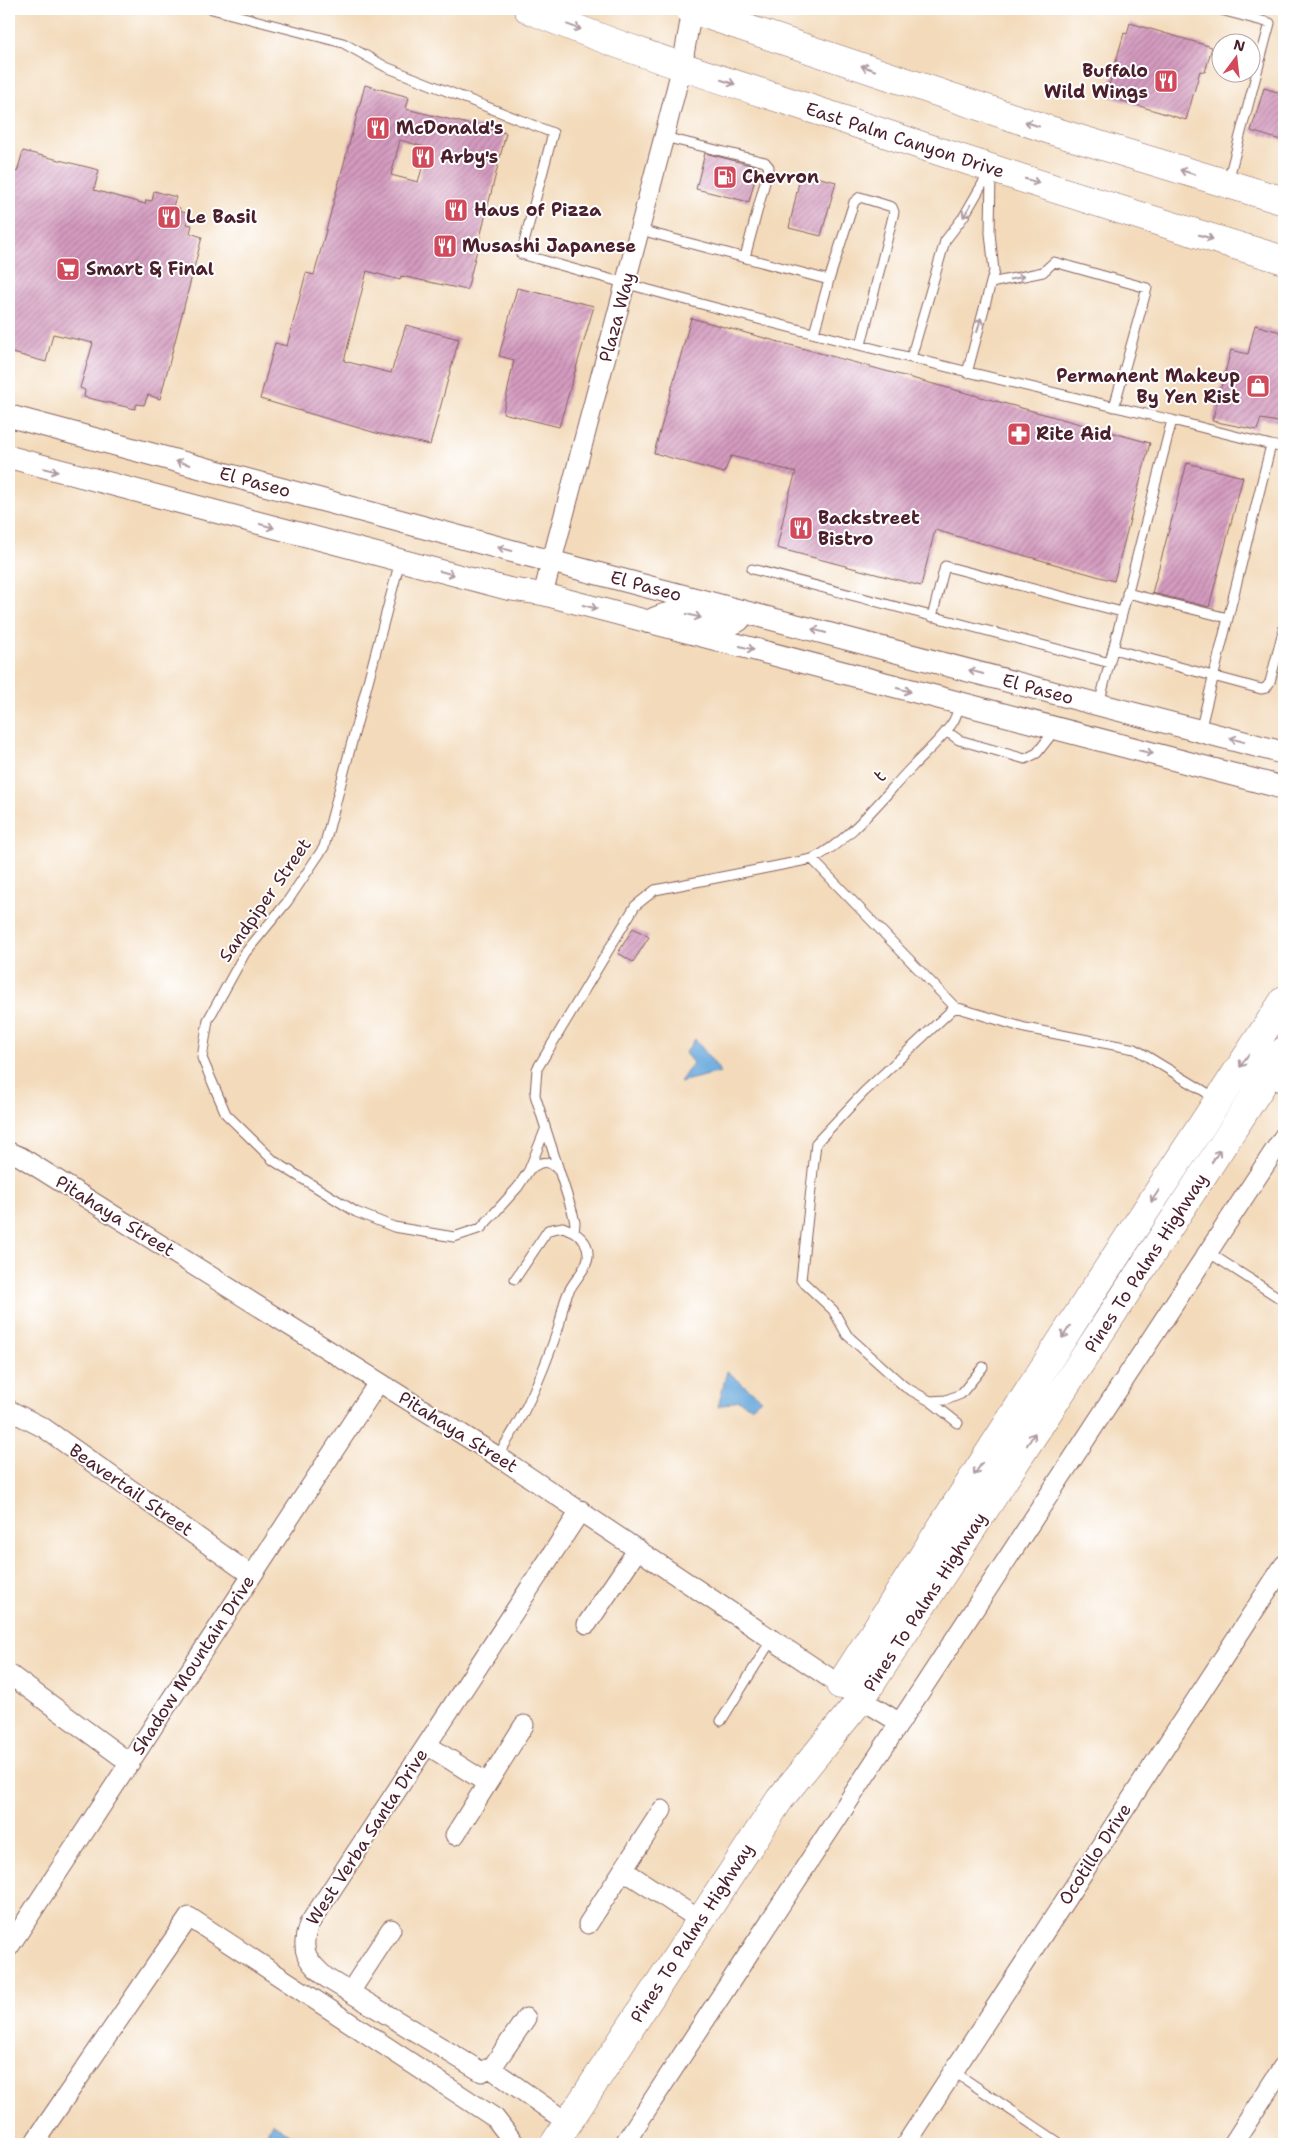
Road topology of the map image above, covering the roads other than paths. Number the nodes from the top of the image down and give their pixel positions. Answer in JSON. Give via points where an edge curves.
{"nodes":[{"id":1,"x":212,"y":9,"type":"edge"},
{"id":2,"x":528,"y":9,"type":"edge"},
{"id":3,"x":691,"y":9,"type":"edge"},
{"id":4,"x":1217,"y":9,"type":"edge"},
{"id":5,"x":682,"y":66,"type":"junction"},
{"id":6,"x":664,"y":137,"type":"junction"},
{"id":7,"x":991,"y":169,"type":"junction"},
{"id":8,"x":1228,"y":184,"type":"junction"},
{"id":9,"x":1284,"y":201,"type":"edge"},
{"id":10,"x":640,"y":230,"type":"junction"},
{"id":11,"x":745,"y":257,"type":"junction"},
{"id":12,"x":1284,"y":260,"type":"edge"},
{"id":13,"x":829,"y":280,"type":"junction"},
{"id":14,"x":990,"y":283,"type":"junction"},
{"id":15,"x":626,"y":284,"type":"junction"},
{"id":16,"x":814,"y":333,"type":"junction"},
{"id":17,"x":861,"y":345,"type":"junction"},
{"id":18,"x":911,"y":358,"type":"junction"},
{"id":19,"x":967,"y":373,"type":"junction"},
{"id":20,"x":1114,"y":407,"type":"junction"},
{"id":21,"x":9,"y":416,"type":"edge"},
{"id":22,"x":1172,"y":420,"type":"junction"},
{"id":23,"x":1271,"y":445,"type":"junction"},
{"id":24,"x":1284,"y":448,"type":"edge"},
{"id":25,"x":9,"y":457,"type":"edge"},
{"id":26,"x":400,"y":560,"type":"junction"},
{"id":27,"x":552,"y":562,"type":"junction"},
{"id":28,"x":752,"y":570,"type":"dead end"},
{"id":29,"x":1127,"y":593,"type":"junction"},
{"id":30,"x":543,"y":594,"type":"junction"},
{"id":31,"x":742,"y":611,"type":"junction"},
{"id":32,"x":1122,"y":612,"type":"junction"},
{"id":33,"x":932,"y":617,"type":"junction"},
{"id":34,"x":1228,"y":618,"type":"junction"},
{"id":35,"x":647,"y":622,"type":"junction"},
{"id":36,"x":1284,"y":627,"type":"edge"},
{"id":37,"x":1113,"y":649,"type":"junction"},
{"id":38,"x":1110,"y":663,"type":"junction"},
{"id":39,"x":1213,"y":678,"type":"junction"},
{"id":40,"x":1095,"y":703,"type":"junction"},
{"id":41,"x":960,"y":704,"type":"junction"},
{"id":42,"x":1056,"y":729,"type":"junction"},
{"id":43,"x":946,"y":731,"type":"junction"},
{"id":44,"x":1200,"y":731,"type":"junction"},
{"id":45,"x":1122,"y":746,"type":"junction"},
{"id":46,"x":1284,"y":753,"type":"edge"},
{"id":47,"x":1178,"y":760,"type":"junction"},
{"id":48,"x":1284,"y":774,"type":"edge"},
{"id":49,"x":1284,"y":788,"type":"edge"},
{"id":50,"x":812,"y":859,"type":"junction"},
{"id":51,"x":1284,"y":1000,"type":"edge"},
{"id":52,"x":955,"y":1007,"type":"junction"},
{"id":53,"x":1284,"y":1051,"type":"edge"},
{"id":54,"x":1275,"y":1084,"type":"edge"},
{"id":55,"x":1230,"y":1108,"type":"junction"},
{"id":56,"x":545,"y":1130,"type":"junction"},
{"id":57,"x":1284,"y":1136,"type":"edge"},
{"id":58,"x":9,"y":1152,"type":"edge"},
{"id":59,"x":529,"y":1170,"type":"junction"},
{"id":60,"x":559,"y":1172,"type":"junction"},
{"id":61,"x":574,"y":1232,"type":"junction"},
{"id":62,"x":1208,"y":1252,"type":"junction"},
{"id":63,"x":515,"y":1279,"type":"dead end"},
{"id":64,"x":1284,"y":1301,"type":"edge"},
{"id":65,"x":983,"y":1367,"type":"dead end"},
{"id":66,"x":378,"y":1383,"type":"junction"},
{"id":67,"x":930,"y":1401,"type":"junction"},
{"id":68,"x":9,"y":1410,"type":"edge"},
{"id":69,"x":958,"y":1423,"type":"dead end"},
{"id":70,"x":497,"y":1456,"type":"junction"},
{"id":71,"x":581,"y":1510,"type":"junction"},
{"id":72,"x":638,"y":1549,"type":"junction"},
{"id":73,"x":1284,"y":1565,"type":"edge"},
{"id":74,"x":251,"y":1574,"type":"junction"},
{"id":75,"x":586,"y":1624,"type":"dead end"},
{"id":76,"x":772,"y":1639,"type":"junction"},
{"id":77,"x":9,"y":1674,"type":"edge"},
{"id":78,"x":850,"y":1692,"type":"junction"},
{"id":79,"x":721,"y":1720,"type":"dead end"},
{"id":80,"x":900,"y":1723,"type":"junction"},
{"id":81,"x":524,"y":1725,"type":"dead end"},
{"id":82,"x":427,"y":1745,"type":"junction"},
{"id":83,"x":130,"y":1763,"type":"junction"},
{"id":84,"x":487,"y":1783,"type":"junction"},
{"id":85,"x":662,"y":1810,"type":"dead end"},
{"id":86,"x":455,"y":1835,"type":"dead end"},
{"id":87,"x":623,"y":1870,"type":"junction"},
{"id":88,"x":700,"y":1920,"type":"junction"},
{"id":89,"x":588,"y":1924,"type":"dead end"},
{"id":90,"x":391,"y":1928,"type":"dead end"},
{"id":91,"x":9,"y":1947,"type":"edge"},
{"id":92,"x":350,"y":1992,"type":"junction"},
{"id":93,"x":526,"y":2018,"type":"dead end"},
{"id":94,"x":1284,"y":2065,"type":"edge"},
{"id":95,"x":490,"y":2068,"type":"junction"},
{"id":96,"x":953,"y":2071,"type":"junction"},
{"id":97,"x":561,"y":2133,"type":"edge"},
{"id":98,"x":1058,"y":2142,"type":"dead end"},
{"id":99,"x":42,"y":2144,"type":"edge"},
{"id":100,"x":516,"y":2144,"type":"edge"},
{"id":101,"x":624,"y":2144,"type":"edge"},
{"id":102,"x":906,"y":2144,"type":"edge"},
{"id":103,"x":1233,"y":2144,"type":"edge"}],
"edges":[{"from":1,"to":15,"type":"lane","via":[[343,43],[386,67],[554,133],[521,254]]},
{"from":2,"to":5,"type":"main road","name":"East Palm Canyon Drive","one_way":true},
{"from":3,"to":5,"type":"street","name":"Plaza Way"},
{"from":8,"to":3,"type":"main road","one_way":true,"via":[[1053,130]]},
{"from":4,"to":8,"type":"lane","via":[[1270,23]]},
{"from":5,"to":6,"type":"street","name":"Plaza Way"},
{"from":5,"to":7,"type":"main road","name":"East Palm Canyon Drive","one_way":true},
{"from":6,"to":10,"type":"street","name":"Plaza Way"},
{"from":6,"to":11,"type":"lane","via":[[765,162],[769,167]]},
{"from":7,"to":12,"type":"main road","name":"East Palm Canyon Drive","one_way":true},
{"from":7,"to":14,"type":"lane","via":[[990,233],[994,271]]},
{"from":7,"to":18,"type":"lane","one_way":true,"via":[[964,216],[945,241]]},
{"from":8,"to":9,"type":"main road"},
{"from":10,"to":11,"type":"lane"},
{"from":10,"to":15,"type":"street","name":"Plaza Way"},
{"from":11,"to":13,"type":"lane"},
{"from":13,"to":16,"type":"lane"},
{"from":13,"to":17,"type":"lane","via":[[854,202],[860,197],[892,208],[894,212]]},
{"from":19,"to":14,"type":"lane","one_way":true},
{"from":14,"to":20,"type":"lane","one_way":true,"via":[[1044,272],[1054,262],[1147,288]]},
{"from":15,"to":16,"type":"lane"},
{"from":15,"to":27,"type":"street","name":"Plaza Way"},
{"from":16,"to":17,"type":"lane"},
{"from":17,"to":18,"type":"lane"},
{"from":18,"to":19,"type":"lane"},
{"from":19,"to":20,"type":"lane"},
{"from":20,"to":22,"type":"lane"},
{"from":27,"to":21,"type":"street","name":"El Paseo","one_way":true},
{"from":22,"to":23,"type":"lane"},
{"from":22,"to":29,"type":"lane"},
{"from":23,"to":24,"type":"lane"},
{"from":23,"to":34,"type":"lane"},
{"from":25,"to":26,"type":"street","name":"El Paseo","one_way":true},
{"from":26,"to":30,"type":"street","name":"El Paseo","one_way":true,"via":[[509,589]]},
{"from":26,"to":59,"type":"lane","name":"Sandpiper Street","via":[[324,847],[244,954],[208,1020],[202,1058],[226,1114],[274,1161],[356,1212],[394,1227],[454,1237],[481,1228]]},
{"from":27,"to":30,"type":"street","name":"Plaza Way"},
{"from":27,"to":31,"type":"street","name":"El Paseo"},
{"from":28,"to":33,"type":"lane"},
{"from":29,"to":32,"type":"lane"},
{"from":29,"to":34,"type":"lane"},
{"from":30,"to":35,"type":"street","name":"El Paseo","one_way":true},
{"from":35,"to":31,"type":"street","one_way":true,"via":[[661,615],[682,613],[727,625],[739,620]]},
{"from":40,"to":31,"type":"street","name":"El Paseo","one_way":true},
{"from":32,"to":33,"type":"lane","via":[[945,566]]},
{"from":32,"to":37,"type":"lane"},
{"from":33,"to":38,"type":"lane"},
{"from":34,"to":39,"type":"lane"},
{"from":35,"to":41,"type":"street","name":"El Paseo","one_way":true},
{"from":36,"to":39,"type":"lane","via":[[1266,688],[1261,690]]},
{"from":37,"to":38,"type":"lane"},
{"from":37,"to":39,"type":"lane"},
{"from":38,"to":40,"type":"lane"},
{"from":39,"to":44,"type":"lane"},
{"from":40,"to":41,"type":"street","via":[[1072,704],[980,690],[968,693]]},
{"from":40,"to":44,"type":"street","name":"El Paseo"},
{"from":40,"to":45,"type":"street","via":[[1104,725]]},
{"from":41,"to":42,"type":"street","name":"El Paseo"},
{"from":41,"to":43,"type":"lane","name":"t"},
{"from":42,"to":43,"type":"lane","via":[[1038,753],[1025,759],[959,740]]},
{"from":42,"to":45,"type":"street","name":"El Paseo"},
{"from":43,"to":50,"type":"lane","name":"t","via":[[847,834]]},
{"from":46,"to":44,"type":"street","name":"El Paseo","one_way":true},
{"from":45,"to":47,"type":"street","name":"El Paseo","one_way":true},
{"from":47,"to":48,"type":"street","via":[[1236,762]]},
{"from":47,"to":49,"type":"street","name":"El Paseo"},
{"from":50,"to":52,"type":"lane"},
{"from":50,"to":56,"type":"lane","via":[[663,888],[640,901],[537,1069],[535,1095]]},
{"from":51,"to":55,"type":"main road","name":"Pines To Palms Highway","one_way":true},
{"from":52,"to":55,"type":"lane","via":[[1025,1028],[1136,1049]]},
{"from":52,"to":67,"type":"lane","via":[[864,1092],[816,1143],[801,1274],[803,1284],[833,1310],[847,1335],[905,1387]]},
{"from":53,"to":54,"type":"main road","name":"Pines To Palms Highway"},
{"from":54,"to":55,"type":"main road","name":"Pines To Palms Highway"},
{"from":55,"to":78,"type":"main road","name":"Pines To Palms Highway"},
{"from":56,"to":59,"type":"lane","name":"Sandpiper Street"},
{"from":56,"to":60,"type":"lane"},
{"from":57,"to":62,"type":"street"},
{"from":58,"to":66,"type":"street","name":"Pitahaya Street"},
{"from":59,"to":60,"type":"lane","via":[[550,1162]]},
{"from":60,"to":61,"type":"lane","via":[[573,1214]]},
{"from":61,"to":63,"type":"lane","via":[[563,1227],[548,1230]]},
{"from":61,"to":70,"type":"lane","via":[[584,1240],[588,1259],[568,1292],[559,1328],[515,1431]]},
{"from":62,"to":64,"type":"lane"},
{"from":62,"to":80,"type":"street"},
{"from":65,"to":67,"type":"lane","via":[[961,1394],[946,1400]]},
{"from":66,"to":70,"type":"street","name":"Pitahaya Street"},
{"from":66,"to":74,"type":"street","name":"Shadow Mountain Drive"},
{"from":67,"to":69,"type":"lane"},
{"from":68,"to":74,"type":"street","name":"Beavertail Street","via":[[44,1428]]},
{"from":70,"to":71,"type":"street","name":"Pitahaya Street"},
{"from":71,"to":72,"type":"street","name":"Pitahaya Street"},
{"from":71,"to":82,"type":"street","name":"West Verba Santa Drive"},
{"from":72,"to":75,"type":"street"},
{"from":72,"to":76,"type":"street","name":"Pitahaya Street"},
{"from":73,"to":96,"type":"street","name":"Ocotillo Drive"},
{"from":74,"to":83,"type":"street","name":"Shadow Mountain Drive"},
{"from":76,"to":78,"type":"street","name":"Pitahaya Street"},
{"from":76,"to":79,"type":"lane"},
{"from":77,"to":83,"type":"street"},
{"from":78,"to":80,"type":"street","name":"Pitahaya Street"},
{"from":78,"to":88,"type":"main road","name":"Pines To Palms Highway"},
{"from":80,"to":101,"type":"street"},
{"from":81,"to":84,"type":"street"},
{"from":82,"to":84,"type":"street"},
{"from":82,"to":92,"type":"street","name":"West Verba Santa Drive","via":[[309,1924],[304,1938],[304,1950],[312,1965]]},
{"from":83,"to":91,"type":"street","name":"Shadow Mountain Drive"},
{"from":84,"to":86,"type":"street"},
{"from":85,"to":87,"type":"street"},
{"from":87,"to":88,"type":"street"},
{"from":87,"to":89,"type":"street"},
{"from":88,"to":97,"type":"main road","name":"Pines To Palms Highway"},
{"from":90,"to":92,"type":"street"},
{"from":92,"to":95,"type":"street","name":"West Verba Santa Drive","via":[[471,2067],[482,2072]]},
{"from":93,"to":95,"type":"street"},
{"from":94,"to":103,"type":"street"},
{"from":95,"to":97,"type":"street"},
{"from":96,"to":98,"type":"lane"},
{"from":96,"to":102,"type":"street","name":"Ocotillo Drive"},
{"from":99,"to":100,"type":"street","via":[[36,2140],[189,1917],[495,2118]]}]}
